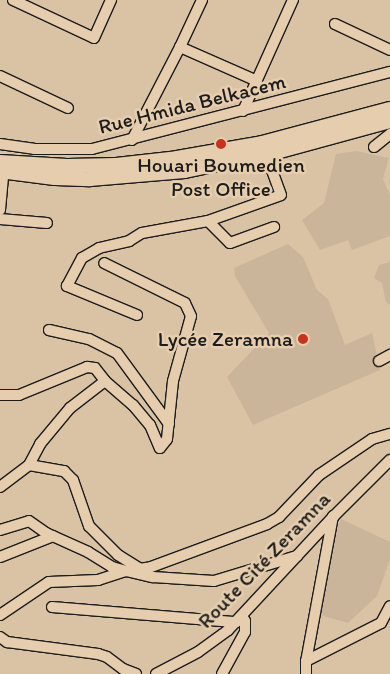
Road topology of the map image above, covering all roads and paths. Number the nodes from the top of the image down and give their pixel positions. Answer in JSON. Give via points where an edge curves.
{"nodes":[{"id":1,"x":13,"y":0,"type":"edge"},
{"id":2,"x":111,"y":0,"type":"edge"},
{"id":3,"x":202,"y":0,"type":"edge"},
{"id":4,"x":293,"y":0,"type":"edge"},
{"id":5,"x":335,"y":24,"type":"dead end"},
{"id":6,"x":180,"y":47,"type":"junction"},
{"id":7,"x":390,"y":50,"type":"edge"},
{"id":8,"x":390,"y":72,"type":"edge"},
{"id":9,"x":0,"y":76,"type":"edge"},
{"id":10,"x":257,"y":81,"type":"junction"},
{"id":11,"x":68,"y":108,"type":"dead end"},
{"id":12,"x":390,"y":109,"type":"edge"},
{"id":13,"x":243,"y":111,"type":"junction"},
{"id":14,"x":390,"y":121,"type":"edge"},
{"id":15,"x":390,"y":134,"type":"edge"},
{"id":16,"x":132,"y":140,"type":"junction"},
{"id":17,"x":0,"y":144,"type":"edge"},
{"id":18,"x":374,"y":147,"type":"dead end"},
{"id":19,"x":266,"y":154,"type":"junction"},
{"id":20,"x":2,"y":167,"type":"edge"},
{"id":21,"x":0,"y":210,"type":"edge"},
{"id":22,"x":0,"y":219,"type":"edge"},
{"id":23,"x":208,"y":221,"type":"junction"},
{"id":24,"x":47,"y":223,"type":"dead end"},
{"id":25,"x":274,"y":226,"type":"dead end"},
{"id":26,"x":104,"y":262,"type":"dead end"},
{"id":27,"x":137,"y":315,"type":"dead end"},
{"id":28,"x":49,"y":330,"type":"dead end"},
{"id":29,"x":390,"y":355,"type":"edge"},
{"id":30,"x":379,"y":361,"type":"dead end"},
{"id":31,"x":105,"y":380,"type":"junction"},
{"id":32,"x":0,"y":394,"type":"edge"},
{"id":33,"x":169,"y":424,"type":"junction"},
{"id":34,"x":390,"y":434,"type":"edge"},
{"id":35,"x":390,"y":460,"type":"edge"},
{"id":36,"x":29,"y":465,"type":"junction"},
{"id":37,"x":0,"y":487,"type":"edge"},
{"id":38,"x":334,"y":516,"type":"junction"},
{"id":39,"x":0,"y":530,"type":"edge"},
{"id":40,"x":53,"y":536,"type":"junction"},
{"id":41,"x":298,"y":556,"type":"junction"},
{"id":42,"x":0,"y":557,"type":"edge"},
{"id":43,"x":140,"y":568,"type":"junction"},
{"id":44,"x":126,"y":571,"type":"junction"},
{"id":45,"x":390,"y":606,"type":"edge"},
{"id":46,"x":52,"y":607,"type":"dead end"},
{"id":47,"x":0,"y":615,"type":"edge"},
{"id":48,"x":239,"y":619,"type":"junction"},
{"id":49,"x":386,"y":621,"type":"edge"},
{"id":50,"x":0,"y":637,"type":"edge"},
{"id":51,"x":306,"y":661,"type":"junction"},
{"id":52,"x":136,"y":674,"type":"edge"},
{"id":53,"x":156,"y":674,"type":"edge"},
{"id":54,"x":222,"y":674,"type":"edge"},
{"id":55,"x":306,"y":674,"type":"edge"}],
"edges":[{"from":1,"to":2,"type":"street","via":[[94,38]]},
{"from":3,"to":6,"type":"street"},
{"from":4,"to":10,"type":"street"},
{"from":5,"to":7,"type":"street"},
{"from":6,"to":10,"type":"street"},
{"from":6,"to":16,"type":"street"},
{"from":8,"to":13,"type":"street","name":"Rue Hmida Belkacem"},
{"from":9,"to":11,"type":"street"},
{"from":10,"to":13,"type":"street"},
{"from":12,"to":20,"type":"highway","via":[[262,143],[177,158],[116,165]]},
{"from":13,"to":16,"type":"street","name":"Rue Hmida Belkacem"},
{"from":14,"to":19,"type":"highway"},
{"from":15,"to":18,"type":"street"},
{"from":16,"to":17,"type":"street","name":"Rue Hmida Belkacem","via":[[92,149],[34,149]]},
{"from":19,"to":20,"type":"highway","via":[[185,172],[125,178],[55,178]]},
{"from":19,"to":23,"type":"street","via":[[281,195]]},
{"from":20,"to":21,"type":"street"},
{"from":22,"to":24,"type":"street"},
{"from":23,"to":25,"type":"street","via":[[230,243]]},
{"from":23,"to":27,"type":"street","via":[[142,233],[129,241],[99,248],[82,258],[67,286]]},
{"from":26,"to":33,"type":"street","via":[[186,303],[192,316],[173,381]]},
{"from":28,"to":33,"type":"street","via":[[90,339],[117,353]]},
{"from":29,"to":30,"type":"street"},
{"from":31,"to":32,"type":"street","via":[[95,368],[87,368],[19,395]]},
{"from":31,"to":33,"type":"street","via":[[150,425],[160,448],[167,439]]},
{"from":31,"to":36,"type":"street","via":[[70,408],[40,444]]},
{"from":34,"to":43,"type":"street","via":[[372,439],[319,475],[279,517],[267,524],[151,567]]},
{"from":35,"to":38,"type":"street","name":"Route Cité Zeramna"},
{"from":36,"to":37,"type":"street"},
{"from":36,"to":43,"type":"street","via":[[64,471],[72,480],[90,526],[118,555]]},
{"from":38,"to":41,"type":"street","name":"Route Cité Zeramna"},
{"from":38,"to":51,"type":"street"},
{"from":39,"to":40,"type":"street","via":[[29,521]]},
{"from":40,"to":42,"type":"street"},
{"from":40,"to":44,"type":"street"},
{"from":41,"to":44,"type":"street","via":[[214,581],[153,577]]},
{"from":41,"to":48,"type":"street","name":"Route Cité Zeramna"},
{"from":43,"to":44,"type":"street"},
{"from":44,"to":47,"type":"street","via":[[98,580],[49,582]]},
{"from":45,"to":49,"type":"street"},
{"from":46,"to":48,"type":"street"},
{"from":48,"to":53,"type":"street","name":"Route Cité Zeramna","via":[[198,652]]},
{"from":48,"to":54,"type":"street","via":[[245,621],[245,632]]},
{"from":49,"to":51,"type":"street"},
{"from":50,"to":52,"type":"street","via":[[7,642],[98,654]]},
{"from":51,"to":55,"type":"street"}]}
